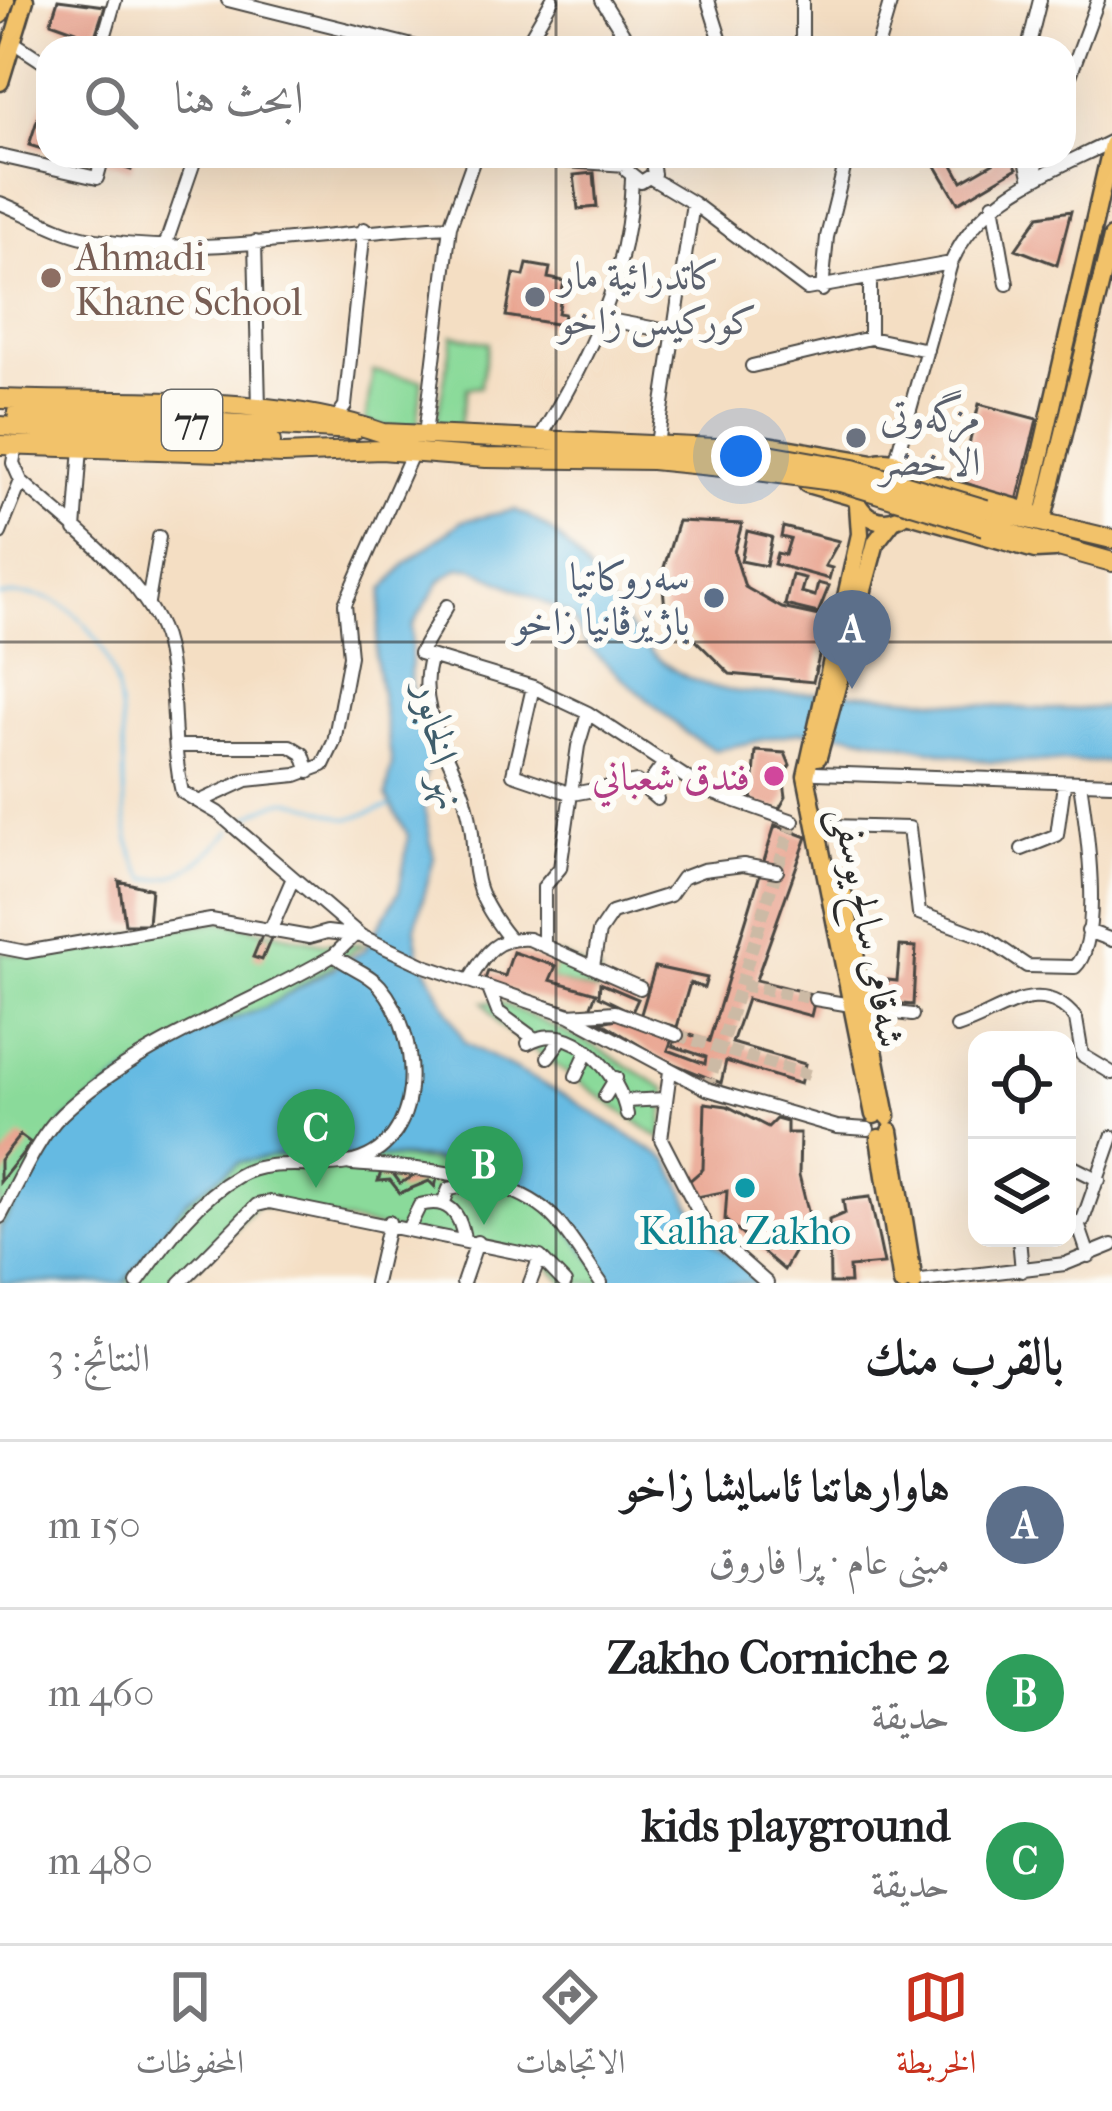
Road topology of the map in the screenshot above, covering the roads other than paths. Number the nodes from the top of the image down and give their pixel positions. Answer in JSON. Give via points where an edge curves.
{"nodes":[{"id":1,"x":4,"y":0,"type":"edge"},
{"id":2,"x":25,"y":0,"type":"edge"},
{"id":3,"x":116,"y":0,"type":"edge"},
{"id":4,"x":228,"y":0,"type":"edge"},
{"id":5,"x":552,"y":0,"type":"edge"},
{"id":6,"x":602,"y":0,"type":"edge"},
{"id":7,"x":708,"y":0,"type":"edge"},
{"id":8,"x":802,"y":0,"type":"edge"},
{"id":9,"x":891,"y":0,"type":"edge"},
{"id":10,"x":1040,"y":0,"type":"edge"},
{"id":11,"x":1098,"y":0,"type":"edge"},
{"id":12,"x":0,"y":14,"type":"edge"},
{"id":13,"x":618,"y":26,"type":"junction"},
{"id":14,"x":105,"y":36,"type":"edge"},
{"id":15,"x":373,"y":36,"type":"edge"},
{"id":16,"x":531,"y":36,"type":"edge"},
{"id":17,"x":619,"y":36,"type":"edge"},
{"id":18,"x":624,"y":36,"type":"edge"},
{"id":19,"x":719,"y":36,"type":"edge"},
{"id":20,"x":802,"y":36,"type":"edge"},
{"id":21,"x":880,"y":36,"type":"edge"},
{"id":22,"x":1031,"y":36,"type":"edge"},
{"id":23,"x":14,"y":43,"type":"junction"},
{"id":24,"x":36,"y":57,"type":"edge"},
{"id":25,"x":1076,"y":60,"type":"edge"},
{"id":26,"x":0,"y":82,"type":"edge"},
{"id":27,"x":1112,"y":143,"type":"edge"},
{"id":28,"x":0,"y":156,"type":"edge"},
{"id":29,"x":1076,"y":160,"type":"edge"},
{"id":30,"x":36,"y":164,"type":"edge"},
{"id":31,"x":53,"y":168,"type":"edge"},
{"id":32,"x":100,"y":168,"type":"edge"},
{"id":33,"x":192,"y":168,"type":"edge"},
{"id":34,"x":465,"y":168,"type":"edge"},
{"id":35,"x":630,"y":168,"type":"edge"},
{"id":36,"x":637,"y":168,"type":"edge"},
{"id":37,"x":653,"y":168,"type":"edge"},
{"id":38,"x":844,"y":168,"type":"edge"},
{"id":39,"x":1028,"y":168,"type":"edge"},
{"id":40,"x":1036,"y":168,"type":"edge"},
{"id":41,"x":1059,"y":168,"type":"edge"},
{"id":42,"x":651,"y":178,"type":"junction"},
{"id":43,"x":1031,"y":181,"type":"junction"},
{"id":44,"x":0,"y":203,"type":"edge"},
{"id":45,"x":694,"y":203,"type":"junction"},
{"id":46,"x":993,"y":204,"type":"junction"},
{"id":47,"x":450,"y":226,"type":"junction"},
{"id":48,"x":364,"y":230,"type":"junction"},
{"id":49,"x":1112,"y":237,"type":"edge"},
{"id":50,"x":255,"y":242,"type":"junction"},
{"id":51,"x":166,"y":243,"type":"junction"},
{"id":52,"x":951,"y":263,"type":"junction"},
{"id":53,"x":870,"y":281,"type":"junction"},
{"id":54,"x":1007,"y":284,"type":"dead end"},
{"id":55,"x":822,"y":290,"type":"junction"},
{"id":56,"x":604,"y":319,"type":"junction"},
{"id":57,"x":678,"y":333,"type":"junction"},
{"id":58,"x":871,"y":338,"type":"junction"},
{"id":59,"x":927,"y":350,"type":"junction"},
{"id":60,"x":752,"y":366,"type":"dead end"},
{"id":61,"x":0,"y":399,"type":"edge"},
{"id":62,"x":259,"y":408,"type":"junction"},
{"id":63,"x":0,"y":411,"type":"edge"},
{"id":64,"x":337,"y":417,"type":"junction"},
{"id":65,"x":0,"y":426,"type":"edge"},
{"id":66,"x":425,"y":436,"type":"junction"},
{"id":67,"x":382,"y":441,"type":"junction"},
{"id":68,"x":538,"y":441,"type":"junction"},
{"id":69,"x":657,"y":444,"type":"junction"},
{"id":70,"x":8,"y":446,"type":"edge"},
{"id":71,"x":81,"y":447,"type":"junction"},
{"id":72,"x":830,"y":453,"type":"junction"},
{"id":73,"x":412,"y":454,"type":"junction"},
{"id":74,"x":701,"y":455,"type":"junction"},
{"id":75,"x":873,"y":463,"type":"junction"},
{"id":76,"x":896,"y":463,"type":"junction"},
{"id":77,"x":912,"y":478,"type":"junction"},
{"id":78,"x":21,"y":482,"type":"junction"},
{"id":79,"x":821,"y":488,"type":"junction"},
{"id":80,"x":957,"y":490,"type":"junction"},
{"id":81,"x":857,"y":501,"type":"junction"},
{"id":82,"x":900,"y":516,"type":"junction"},
{"id":83,"x":1035,"y":517,"type":"junction"},
{"id":84,"x":985,"y":518,"type":"junction"},
{"id":85,"x":948,"y":526,"type":"junction"},
{"id":86,"x":75,"y":530,"type":"junction"},
{"id":87,"x":0,"y":533,"type":"edge"},
{"id":88,"x":159,"y":537,"type":"dead end"},
{"id":89,"x":1112,"y":539,"type":"edge"},
{"id":90,"x":1063,"y":549,"type":"junction"},
{"id":91,"x":1112,"y":562,"type":"edge"},
{"id":92,"x":148,"y":602,"type":"junction"},
{"id":93,"x":446,"y":606,"type":"dead end"},
{"id":94,"x":842,"y":641,"type":"junction"},
{"id":95,"x":430,"y":658,"type":"junction"},
{"id":96,"x":533,"y":687,"type":"junction"},
{"id":97,"x":589,"y":713,"type":"junction"},
{"id":98,"x":179,"y":746,"type":"junction"},
{"id":99,"x":814,"y":760,"type":"junction"},
{"id":100,"x":665,"y":761,"type":"junction"},
{"id":101,"x":309,"y":772,"type":"junction"},
{"id":102,"x":1112,"y":782,"type":"edge"},
{"id":103,"x":1080,"y":783,"type":"junction"},
{"id":104,"x":1064,"y":784,"type":"junction"},
{"id":105,"x":646,"y":788,"type":"junction"},
{"id":106,"x":572,"y":794,"type":"junction"},
{"id":107,"x":657,"y":800,"type":"dead end"},
{"id":108,"x":813,"y":801,"type":"junction"},
{"id":109,"x":200,"y":802,"type":"junction"},
{"id":110,"x":830,"y":826,"type":"junction"},
{"id":111,"x":1022,"y":849,"type":"dead end"},
{"id":112,"x":777,"y":872,"type":"dead end"},
{"id":113,"x":293,"y":878,"type":"junction"},
{"id":114,"x":270,"y":931,"type":"junction"},
{"id":115,"x":1088,"y":931,"type":"junction"},
{"id":116,"x":358,"y":936,"type":"junction"},
{"id":117,"x":509,"y":938,"type":"junction"},
{"id":118,"x":1112,"y":940,"type":"edge"},
{"id":119,"x":544,"y":945,"type":"junction"},
{"id":120,"x":0,"y":947,"type":"edge"},
{"id":121,"x":337,"y":957,"type":"junction"},
{"id":122,"x":592,"y":966,"type":"junction"},
{"id":123,"x":1035,"y":968,"type":"junction"},
{"id":124,"x":469,"y":981,"type":"junction"},
{"id":125,"x":640,"y":988,"type":"dead end"},
{"id":126,"x":489,"y":989,"type":"junction"},
{"id":127,"x":1036,"y":995,"type":"junction"},
{"id":128,"x":815,"y":999,"type":"tunnel mouth"},
{"id":129,"x":859,"y":1007,"type":"junction"},
{"id":130,"x":568,"y":1015,"type":"junction"},
{"id":131,"x":912,"y":1015,"type":"dead end"},
{"id":132,"x":957,"y":1027,"type":"dead end"},
{"id":133,"x":677,"y":1035,"type":"tunnel mouth"},
{"id":134,"x":560,"y":1041,"type":"junction"},
{"id":135,"x":587,"y":1052,"type":"junction"},
{"id":136,"x":548,"y":1057,"type":"dead end"},
{"id":137,"x":670,"y":1071,"type":"junction"},
{"id":138,"x":1112,"y":1073,"type":"edge"},
{"id":139,"x":576,"y":1076,"type":"dead end"},
{"id":140,"x":616,"y":1078,"type":"junction"},
{"id":141,"x":605,"y":1096,"type":"dead end"},
{"id":142,"x":665,"y":1099,"type":"junction"},
{"id":143,"x":879,"y":1126,"type":"junction"},
{"id":144,"x":1112,"y":1137,"type":"edge"},
{"id":145,"x":332,"y":1163,"type":"junction"},
{"id":146,"x":1076,"y":1168,"type":"edge"},
{"id":147,"x":444,"y":1172,"type":"junction"},
{"id":148,"x":461,"y":1177,"type":"junction"},
{"id":149,"x":1099,"y":1180,"type":"junction"},
{"id":150,"x":448,"y":1189,"type":"junction"},
{"id":151,"x":443,"y":1204,"type":"junction"},
{"id":152,"x":0,"y":1217,"type":"edge"},
{"id":153,"x":1076,"y":1218,"type":"edge"},
{"id":154,"x":389,"y":1222,"type":"junction"},
{"id":155,"x":409,"y":1227,"type":"junction"},
{"id":156,"x":1076,"y":1232,"type":"edge"},
{"id":157,"x":470,"y":1241,"type":"junction"},
{"id":158,"x":1112,"y":1246,"type":"edge"},
{"id":159,"x":1020,"y":1247,"type":"edge"},
{"id":160,"x":1089,"y":1256,"type":"junction"},
{"id":161,"x":540,"y":1257,"type":"junction"},
{"id":162,"x":1022,"y":1271,"type":"junction"},
{"id":163,"x":914,"y":1282,"type":"edge"},
{"id":164,"x":137,"y":1283,"type":"edge"},
{"id":165,"x":181,"y":1283,"type":"edge"},
{"id":166,"x":375,"y":1283,"type":"edge"},
{"id":167,"x":463,"y":1283,"type":"edge"},
{"id":168,"x":530,"y":1283,"type":"edge"},
{"id":169,"x":565,"y":1283,"type":"edge"},
{"id":170,"x":601,"y":1283,"type":"edge"},
{"id":171,"x":767,"y":1283,"type":"edge"},
{"id":172,"x":902,"y":1283,"type":"edge"}],
"edges":[{"from":1,"to":12,"type":"highway"},
{"from":2,"to":23,"type":"main road"},
{"from":3,"to":14,"type":"street"},
{"from":4,"to":15,"type":"street"},
{"from":5,"to":16,"type":"street"},
{"from":6,"to":13,"type":"street"},
{"from":7,"to":19,"type":"street"},
{"from":8,"to":20,"type":"street"},
{"from":9,"to":21,"type":"street"},
{"from":10,"to":22,"type":"street"},
{"from":11,"to":25,"type":"street"},
{"from":13,"to":17,"type":"street"},
{"from":13,"to":18,"type":"street"},
{"from":23,"to":24,"type":"street"},
{"from":23,"to":26,"type":"main road"},
{"from":27,"to":29,"type":"street"},
{"from":27,"to":83,"type":"main road"},
{"from":28,"to":30,"type":"street"},
{"from":31,"to":32,"type":"street","via":[[97,178]]},
{"from":33,"to":51,"type":"street"},
{"from":34,"to":47,"type":"street"},
{"from":35,"to":56,"type":"street","via":[[627,226]]},
{"from":36,"to":42,"type":"street"},
{"from":37,"to":42,"type":"street"},
{"from":38,"to":55,"type":"street"},
{"from":39,"to":43,"type":"street"},
{"from":40,"to":43,"type":"street"},
{"from":41,"to":43,"type":"street"},
{"from":42,"to":45,"type":"street"},
{"from":43,"to":46,"type":"street"},
{"from":44,"to":51,"type":"street","via":[[87,238]]},
{"from":45,"to":55,"type":"street","via":[[797,283]]},
{"from":45,"to":57,"type":"street"},
{"from":46,"to":52,"type":"street","via":[[964,232]]},
{"from":46,"to":54,"type":"street"},
{"from":47,"to":48,"type":"street"},
{"from":47,"to":66,"type":"street"},
{"from":48,"to":50,"type":"street"},
{"from":48,"to":64,"type":"street","via":[[345,406]]},
{"from":49,"to":83,"type":"main road"},
{"from":50,"to":51,"type":"street"},
{"from":50,"to":62,"type":"street"},
{"from":52,"to":53,"type":"street"},
{"from":52,"to":59,"type":"street"},
{"from":53,"to":55,"type":"street"},
{"from":53,"to":58,"type":"street"},
{"from":56,"to":57,"type":"street"},
{"from":56,"to":68,"type":"street"},
{"from":57,"to":69,"type":"street"},
{"from":58,"to":59,"type":"street"},
{"from":58,"to":60,"type":"street"},
{"from":59,"to":76,"type":"street"},
{"from":61,"to":62,"type":"highway"},
{"from":62,"to":64,"type":"highway"},
{"from":63,"to":67,"type":"highway","number":"77"},
{"from":64,"to":67,"type":"highway"},
{"from":65,"to":67,"type":"highway","number":"77"},
{"from":66,"to":67,"type":"highway","number":"77"},
{"from":66,"to":68,"type":"highway","number":"77"},
{"from":67,"to":71,"type":"highway","via":[[284,454]]},
{"from":67,"to":73,"type":"highway","number":"77"},
{"from":68,"to":69,"type":"highway","number":"77"},
{"from":69,"to":74,"type":"highway","number":"77"},
{"from":70,"to":71,"type":"highway"},
{"from":70,"to":78,"type":"street"},
{"from":71,"to":86,"type":"street"},
{"from":72,"to":74,"type":"main road","via":[[733,440]]},
{"from":72,"to":75,"type":"main road"},
{"from":72,"to":79,"type":"main road","via":[[835,473]]},
{"from":73,"to":74,"type":"highway","number":"77"},
{"from":73,"to":101,"type":"street","via":[[345,604],[350,656],[334,742],[323,765]]},
{"from":74,"to":79,"type":"main road","via":[[728,476]]},
{"from":74,"to":84,"type":"highway","number":"77","bridge":true,"via":[[826,462]]},
{"from":75,"to":76,"type":"main road"},
{"from":75,"to":81,"type":"main road","via":[[858,478]]},
{"from":76,"to":77,"type":"main road"},
{"from":77,"to":80,"type":"main road"},
{"from":77,"to":82,"type":"main road","via":[[914,500]]},
{"from":78,"to":86,"type":"street"},
{"from":78,"to":87,"type":"street"},
{"from":79,"to":81,"type":"main road"},
{"from":80,"to":83,"type":"main road"},
{"from":80,"to":85,"type":"main road","via":[[942,503]]},
{"from":81,"to":82,"type":"main road","via":[[873,519]]},
{"from":81,"to":94,"type":"main road","via":[[860,534]]},
{"from":82,"to":85,"type":"main road"},
{"from":82,"to":94,"type":"main road","via":[[876,542]]},
{"from":83,"to":84,"type":"highway","number":"77"},
{"from":83,"to":89,"type":"highway","number":"77"},
{"from":84,"to":90,"type":"highway","number":"77"},
{"from":85,"to":90,"type":"main road","via":[[1035,550]]},
{"from":86,"to":92,"type":"street"},
{"from":88,"to":92,"type":"street"},
{"from":90,"to":91,"type":"highway","number":"77"},
{"from":92,"to":98,"type":"street","via":[[166,644]]},
{"from":93,"to":95,"type":"street","via":[[420,653]]},
{"from":94,"to":99,"type":"main road"},
{"from":95,"to":96,"type":"street"},
{"from":95,"to":117,"type":"street","via":[[428,696],[439,748],[465,800],[475,886]]},
{"from":96,"to":97,"type":"street"},
{"from":96,"to":106,"type":"street","via":[[513,774]]},
{"from":97,"to":100,"type":"street"},
{"from":97,"to":106,"type":"street"},
{"from":98,"to":101,"type":"street","via":[[290,746]]},
{"from":98,"to":109,"type":"street","via":[[182,792]]},
{"from":99,"to":104,"type":"street"},
{"from":99,"to":108,"type":"main road","name":"شەقامی سالح یوسفی"},
{"from":99,"to":110,"type":"main road","name":"شەقامی سالح یوسفی"},
{"from":100,"to":105,"type":"street"},
{"from":100,"to":108,"type":"street","via":[[705,790],[792,824]]},
{"from":101,"to":109,"type":"street","via":[[248,781]]},
{"from":102,"to":103,"type":"street"},
{"from":103,"to":104,"type":"street"},
{"from":103,"to":115,"type":"street"},
{"from":104,"to":111,"type":"street","via":[[1057,835]]},
{"from":105,"to":106,"type":"street","via":[[628,781]]},
{"from":105,"to":107,"type":"street"},
{"from":106,"to":119,"type":"street","via":[[560,868],[544,887]]},
{"from":108,"to":129,"type":"main road","name":"شەقامی سالح یوسفی"},
{"from":109,"to":113,"type":"street"},
{"from":110,"to":123,"type":"street","via":[[909,828],[919,913],[984,937]]},
{"from":110,"to":129,"type":"main road","name":"شەقامی سالح یوسفی"},
{"from":112,"to":122,"type":"street","via":[[743,865],[703,870],[682,878],[670,895],[612,913]]},
{"from":113,"to":114,"type":"street"},
{"from":113,"to":116,"type":"street"},
{"from":114,"to":116,"type":"street"},
{"from":114,"to":120,"type":"street","via":[[211,920],[47,950]]},
{"from":115,"to":118,"type":"street"},
{"from":115,"to":123,"type":"street","via":[[1081,964]]},
{"from":116,"to":121,"type":"street"},
{"from":116,"to":124,"type":"street"},
{"from":117,"to":119,"type":"street"},
{"from":117,"to":124,"type":"street","via":[[489,949]]},
{"from":119,"to":122,"type":"street"},
{"from":121,"to":145,"type":"street","via":[[377,982],[394,1006],[411,1045],[412,1087],[388,1140],[348,1163]]},
{"from":121,"to":152,"type":"street","via":[[114,1073],[59,1117]]},
{"from":122,"to":125,"type":"street"},
{"from":123,"to":127,"type":"street"},
{"from":124,"to":126,"type":"street"},
{"from":126,"to":130,"type":"street"},
{"from":126,"to":134,"type":"street","via":[[498,1012],[531,1041]]},
{"from":127,"to":132,"type":"street"},
{"from":127,"to":138,"type":"street","via":[[1073,1014],[1082,1054]]},
{"from":128,"to":129,"type":"street"},
{"from":129,"to":131,"type":"street"},
{"from":129,"to":143,"type":"main road","name":"شەقامی سالح یوسفی"},
{"from":130,"to":133,"type":"street","via":[[615,1012]]},
{"from":130,"to":137,"type":"street"},
{"from":134,"to":135,"type":"street"},
{"from":134,"to":136,"type":"street"},
{"from":135,"to":139,"type":"street"},
{"from":135,"to":140,"type":"street"},
{"from":137,"to":142,"type":"street"},
{"from":137,"to":143,"type":"street","via":[[842,1128]]},
{"from":140,"to":141,"type":"street"},
{"from":140,"to":142,"type":"street","via":[[626,1108]]},
{"from":142,"to":171,"type":"street","via":[[661,1139],[690,1197],[710,1232]]},
{"from":143,"to":163,"type":"main road","name":"شەقامی سالح یوسفی"},
{"from":143,"to":172,"type":"main road","name":"شەقامی سالح یوسفی"},
{"from":144,"to":149,"type":"street"},
{"from":145,"to":147,"type":"street"},
{"from":145,"to":164,"type":"street","via":[[243,1172],[193,1208]]},
{"from":146,"to":149,"type":"street"},
{"from":147,"to":148,"type":"street"},
{"from":147,"to":150,"type":"street"},
{"from":148,"to":150,"type":"street","via":[[460,1187]]},
{"from":148,"to":170,"type":"street","via":[[554,1217]]},
{"from":149,"to":153,"type":"street"},
{"from":150,"to":151,"type":"street"},
{"from":151,"to":155,"type":"street","via":[[420,1204]]},
{"from":151,"to":157,"type":"street"},
{"from":154,"to":155,"type":"street"},
{"from":154,"to":165,"type":"street","via":[[257,1205]]},
{"from":154,"to":166,"type":"street"},
{"from":155,"to":157,"type":"street"},
{"from":156,"to":160,"type":"street"},
{"from":157,"to":161,"type":"street"},
{"from":157,"to":167,"type":"street"},
{"from":158,"to":160,"type":"street"},
{"from":159,"to":162,"type":"street"},
{"from":160,"to":162,"type":"street"},
{"from":161,"to":168,"type":"street"},
{"from":161,"to":169,"type":"street"},
{"from":162,"to":163,"type":"street"}]}
